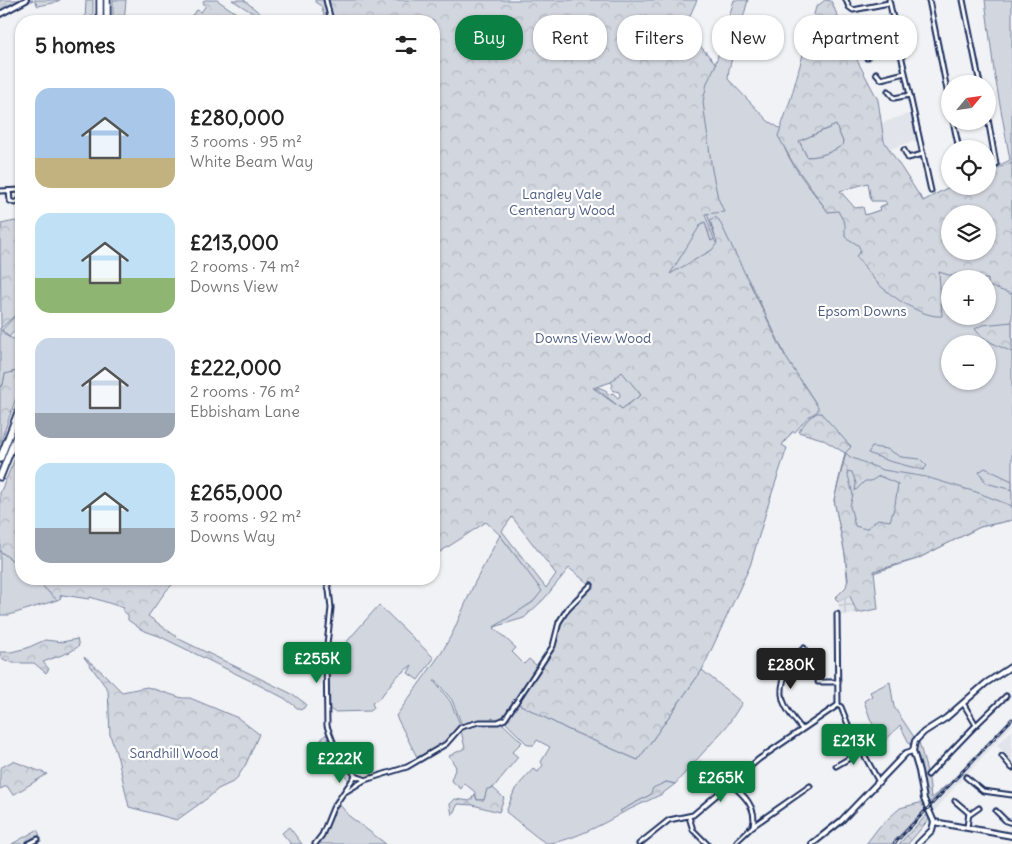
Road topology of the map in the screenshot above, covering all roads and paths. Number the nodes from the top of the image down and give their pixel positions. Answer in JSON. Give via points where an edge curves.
{"nodes":[{"id":1,"x":26,"y":0,"type":"edge"},
{"id":2,"x":100,"y":0,"type":"edge"},
{"id":3,"x":107,"y":0,"type":"edge"},
{"id":4,"x":326,"y":0,"type":"edge"},
{"id":5,"x":846,"y":0,"type":"edge"},
{"id":6,"x":929,"y":0,"type":"edge"},
{"id":7,"x":963,"y":0,"type":"edge"},
{"id":8,"x":889,"y":2,"type":"edge"},
{"id":9,"x":0,"y":14,"type":"edge"},
{"id":10,"x":100,"y":15,"type":"edge"},
{"id":11,"x":106,"y":15,"type":"edge"},
{"id":12,"x":330,"y":15,"type":"edge"},
{"id":13,"x":892,"y":15,"type":"edge"},
{"id":14,"x":902,"y":60,"type":"edge"},
{"id":15,"x":876,"y":73,"type":"dead end"},
{"id":16,"x":905,"y":73,"type":"junction"},
{"id":17,"x":944,"y":75,"type":"edge"},
{"id":18,"x":978,"y":75,"type":"edge"},
{"id":19,"x":889,"y":93,"type":"dead end"},
{"id":20,"x":910,"y":95,"type":"junction"},
{"id":21,"x":904,"y":150,"type":"dead end"},
{"id":22,"x":923,"y":154,"type":"junction"},
{"id":23,"x":15,"y":190,"type":"edge"},
{"id":24,"x":0,"y":191,"type":"edge"},
{"id":25,"x":9,"y":191,"type":"junction"},
{"id":26,"x":931,"y":191,"type":"dead end"},
{"id":27,"x":15,"y":203,"type":"edge"},
{"id":28,"x":15,"y":420,"type":"edge"},
{"id":29,"x":15,"y":439,"type":"edge"},
{"id":30,"x":0,"y":459,"type":"edge"},
{"id":31,"x":0,"y":477,"type":"edge"},
{"id":32,"x":328,"y":585,"type":"edge"},
{"id":33,"x":591,"y":585,"type":"dead end"},
{"id":34,"x":837,"y":614,"type":"dead end"},
{"id":35,"x":804,"y":648,"type":"dead end"},
{"id":36,"x":1012,"y":666,"type":"edge"},
{"id":37,"x":818,"y":682,"type":"dead end"},
{"id":38,"x":838,"y":682,"type":"junction"},
{"id":39,"x":1006,"y":696,"type":"dead end"},
{"id":40,"x":963,"y":703,"type":"junction"},
{"id":41,"x":838,"y":705,"type":"junction"},
{"id":42,"x":976,"y":725,"type":"junction"},
{"id":43,"x":802,"y":729,"type":"junction"},
{"id":44,"x":862,"y":751,"type":"junction"},
{"id":45,"x":913,"y":751,"type":"junction"},
{"id":46,"x":1002,"y":756,"type":"dead end"},
{"id":47,"x":836,"y":766,"type":"dead end"},
{"id":48,"x":1012,"y":768,"type":"edge"},
{"id":49,"x":928,"y":775,"type":"dead end"},
{"id":50,"x":354,"y":777,"type":"junction"},
{"id":51,"x":966,"y":777,"type":"dead end"},
{"id":52,"x":365,"y":780,"type":"junction"},
{"id":53,"x":360,"y":782,"type":"junction"},
{"id":54,"x":879,"y":782,"type":"junction"},
{"id":55,"x":730,"y":783,"type":"junction"},
{"id":56,"x":810,"y":786,"type":"dead end"},
{"id":57,"x":345,"y":792,"type":"junction"},
{"id":58,"x":1012,"y":795,"type":"edge"},
{"id":59,"x":955,"y":801,"type":"dead end"},
{"id":60,"x":978,"y":809,"type":"dead end"},
{"id":61,"x":996,"y":811,"type":"dead end"},
{"id":62,"x":754,"y":813,"type":"junction"},
{"id":63,"x":969,"y":814,"type":"junction"},
{"id":64,"x":689,"y":817,"type":"junction"},
{"id":65,"x":765,"y":817,"type":"junction"},
{"id":66,"x":934,"y":822,"type":"junction"},
{"id":67,"x":1012,"y":823,"type":"edge"},
{"id":68,"x":753,"y":826,"type":"junction"},
{"id":69,"x":967,"y":827,"type":"junction"},
{"id":70,"x":1012,"y":835,"type":"edge"},
{"id":71,"x":38,"y":839,"type":"dead end"},
{"id":72,"x":737,"y":841,"type":"dead end"},
{"id":73,"x":28,"y":844,"type":"edge"},
{"id":74,"x":315,"y":844,"type":"edge"},
{"id":75,"x":640,"y":844,"type":"edge"},
{"id":76,"x":707,"y":844,"type":"edge"},
{"id":77,"x":812,"y":844,"type":"edge"},
{"id":78,"x":918,"y":844,"type":"edge"}],
"edges":[{"from":1,"to":9,"type":"street"},
{"from":2,"to":10,"type":"highway"},
{"from":3,"to":11,"type":"highway"},
{"from":4,"to":12,"type":"street"},
{"from":5,"to":8,"type":"street","via":[[853,10]]},
{"from":6,"to":17,"type":"street"},
{"from":7,"to":18,"type":"street"},
{"from":8,"to":13,"type":"street"},
{"from":14,"to":16,"type":"street"},
{"from":15,"to":16,"type":"street","via":[[881,79]]},
{"from":16,"to":20,"type":"street"},
{"from":19,"to":20,"type":"street","via":[[894,100]]},
{"from":20,"to":22,"type":"street"},
{"from":21,"to":22,"type":"street","via":[[908,158]]},
{"from":22,"to":26,"type":"street"},
{"from":23,"to":25,"type":"street"},
{"from":24,"to":25,"type":"street"},
{"from":25,"to":27,"type":"street","via":[[10,201]]},
{"from":28,"to":30,"type":"highway"},
{"from":29,"to":31,"type":"highway"},
{"from":32,"to":50,"type":"street","via":[[331,608],[326,654],[327,726],[340,760]]},
{"from":33,"to":52,"type":"street","via":[[559,622],[553,646],[505,719],[461,727],[446,744],[407,767]]},
{"from":34,"to":38,"type":"street"},
{"from":35,"to":43,"type":"street","via":[[788,669],[782,687],[784,703]]},
{"from":36,"to":40,"type":"street"},
{"from":37,"to":38,"type":"street"},
{"from":38,"to":41,"type":"street"},
{"from":39,"to":42,"type":"street"},
{"from":40,"to":42,"type":"street"},
{"from":40,"to":45,"type":"street","via":[[924,732],[915,741]]},
{"from":41,"to":43,"type":"street"},
{"from":41,"to":44,"type":"street"},
{"from":42,"to":49,"type":"street"},
{"from":43,"to":55,"type":"street"},
{"from":44,"to":47,"type":"street"},
{"from":44,"to":54,"type":"street"},
{"from":45,"to":54,"type":"street","via":[[906,753]]},
{"from":45,"to":66,"type":"street","via":[[924,799]]},
{"from":46,"to":48,"type":"street"},
{"from":50,"to":52,"type":"street"},
{"from":50,"to":53,"type":"street"},
{"from":50,"to":57,"type":"street"},
{"from":51,"to":58,"type":"street","via":[[983,791]]},
{"from":52,"to":53,"type":"street"},
{"from":53,"to":57,"type":"street"},
{"from":54,"to":77,"type":"street","via":[[841,821]]},
{"from":55,"to":62,"type":"street","via":[[744,796]]},
{"from":55,"to":64,"type":"street"},
{"from":56,"to":65,"type":"street"},
{"from":57,"to":74,"type":"street"},
{"from":59,"to":63,"type":"street"},
{"from":60,"to":63,"type":"street"},
{"from":61,"to":67,"type":"street"},
{"from":62,"to":65,"type":"street"},
{"from":62,"to":68,"type":"street"},
{"from":63,"to":69,"type":"street"},
{"from":64,"to":75,"type":"street","via":[[669,820]]},
{"from":64,"to":76,"type":"street","via":[[693,830]]},
{"from":65,"to":68,"type":"street"},
{"from":66,"to":69,"type":"street"},
{"from":66,"to":78,"type":"street","via":[[932,830]]},
{"from":68,"to":72,"type":"street"},
{"from":69,"to":70,"type":"street"},
{"from":71,"to":73,"type":"street"}]}
